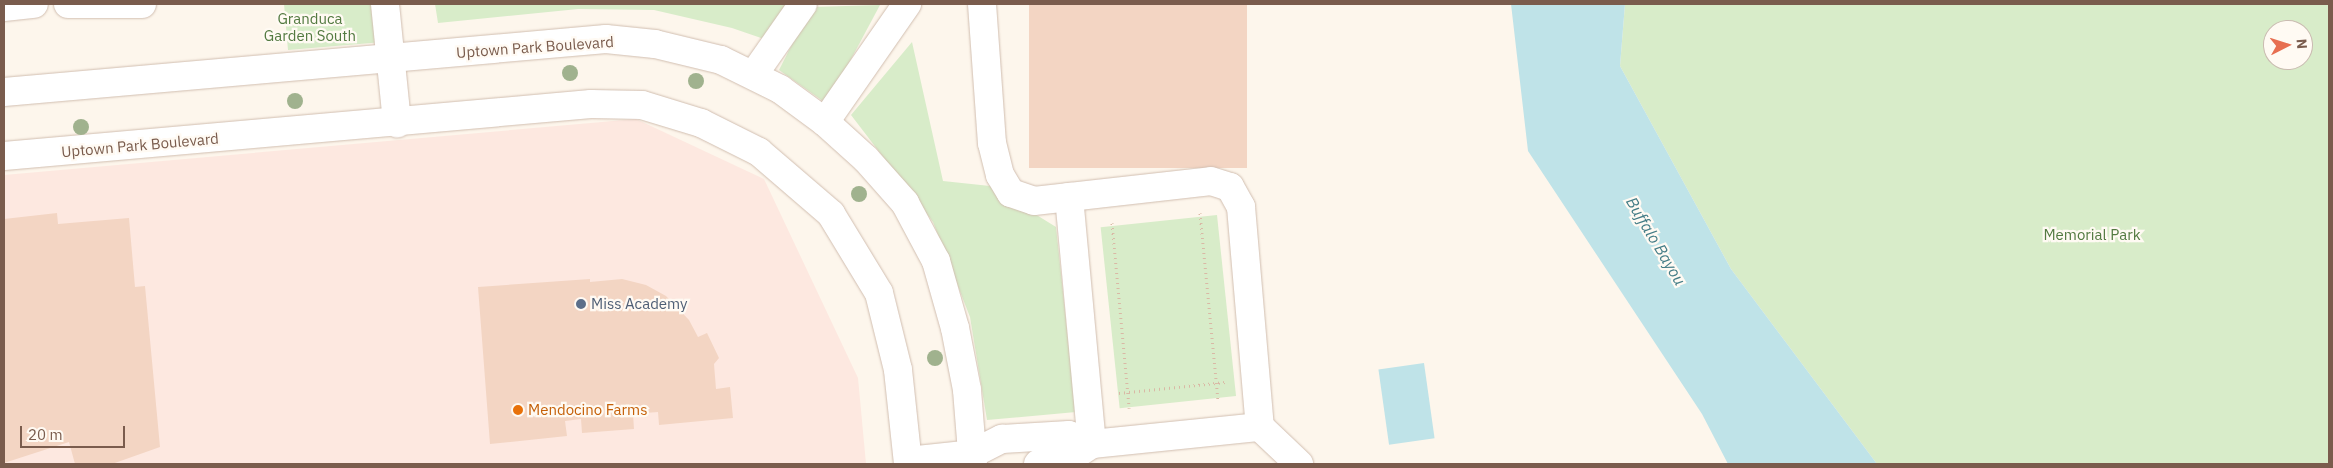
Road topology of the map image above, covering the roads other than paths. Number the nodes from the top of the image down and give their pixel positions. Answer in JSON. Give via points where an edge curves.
{"nodes":[{"id":1,"x":34,"y":4,"type":"edge"},
{"id":2,"x":68,"y":4,"type":"edge"},
{"id":3,"x":142,"y":4,"type":"edge"},
{"id":4,"x":385,"y":4,"type":"edge"},
{"id":5,"x":803,"y":4,"type":"edge"},
{"id":6,"x":907,"y":4,"type":"edge"},
{"id":7,"x":982,"y":4,"type":"edge"},
{"id":8,"x":4,"y":7,"type":"edge"},
{"id":9,"x":389,"y":58,"type":"junction"},
{"id":10,"x":754,"y":74,"type":"junction"},
{"id":11,"x":4,"y":92,"type":"edge"},
{"id":12,"x":825,"y":122,"type":"junction"},
{"id":13,"x":397,"y":123,"type":"junction"},
{"id":14,"x":4,"y":156,"type":"edge"},
{"id":15,"x":1069,"y":197,"type":"junction"},
{"id":16,"x":1260,"y":427,"type":"junction"},
{"id":17,"x":1092,"y":444,"type":"junction"},
{"id":18,"x":981,"y":461,"type":"edge"},
{"id":19,"x":908,"y":463,"type":"edge"},
{"id":20,"x":1038,"y":464,"type":"edge"},
{"id":21,"x":1299,"y":464,"type":"edge"}],
"edges":[{"from":1,"to":8,"type":"street"},
{"from":2,"to":3,"type":"street"},
{"from":4,"to":9,"type":"street"},
{"from":5,"to":10,"type":"street"},
{"from":6,"to":12,"type":"street"},
{"from":7,"to":15,"type":"street","via":[[992,143],[1000,175],[1011,193],[1034,200]]},
{"from":9,"to":10,"type":"street","name":"Uptown Park Boulevard","via":[[606,40],[655,44],[721,60]]},
{"from":9,"to":11,"type":"street","name":"Uptown Park Boulevard"},
{"from":9,"to":13,"type":"street"},
{"from":10,"to":12,"type":"street","name":"Uptown Park Boulevard"},
{"from":12,"to":18,"type":"street","name":"Uptown Park Boulevard","via":[[866,159],[905,203],[936,260],[955,328]]},
{"from":13,"to":14,"type":"street","name":"Uptown Park Boulevard"},
{"from":13,"to":19,"type":"street","name":"Uptown Park Boulevard","via":[[591,104],[642,105],[701,123],[759,152],[831,214],[879,293],[898,370]]},
{"from":15,"to":16,"type":"street","via":[[1212,181],[1230,188],[1241,207]]},
{"from":15,"to":17,"type":"street"},
{"from":16,"to":17,"type":"street"},
{"from":16,"to":21,"type":"street"},
{"from":17,"to":18,"type":"street","via":[[1069,435],[1002,440]]},
{"from":17,"to":20,"type":"street","via":[[1066,461]]},
{"from":18,"to":19,"type":"street","name":"Uptown Park Boulevard"}]}
